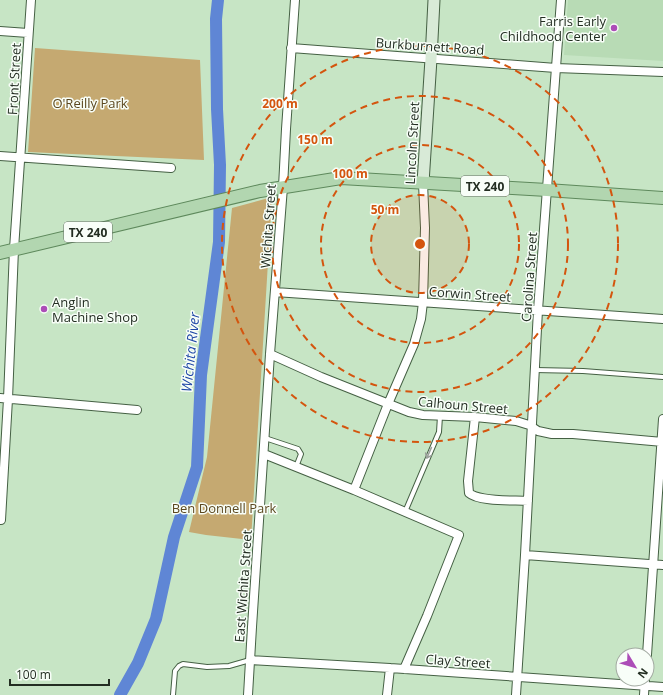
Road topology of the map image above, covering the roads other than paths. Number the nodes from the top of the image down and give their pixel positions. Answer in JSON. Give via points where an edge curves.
{"nodes":[{"id":1,"x":31,"y":0,"type":"edge"},
{"id":2,"x":434,"y":0,"type":"edge"},
{"id":3,"x":561,"y":0,"type":"edge"},
{"id":4,"x":294,"y":2,"type":"edge"},
{"id":5,"x":0,"y":31,"type":"edge"},
{"id":6,"x":28,"y":33,"type":"junction"},
{"id":7,"x":291,"y":48,"type":"junction"},
{"id":8,"x":431,"y":59,"type":"junction"},
{"id":9,"x":556,"y":68,"type":"junction"},
{"id":10,"x":663,"y":72,"type":"edge"},
{"id":11,"x":0,"y":156,"type":"edge"},
{"id":12,"x":21,"y":157,"type":"junction"},
{"id":13,"x":171,"y":168,"type":"dead end"},
{"id":14,"x":423,"y":183,"type":"junction"},
{"id":15,"x":283,"y":187,"type":"junction"},
{"id":16,"x":547,"y":190,"type":"junction"},
{"id":17,"x":663,"y":198,"type":"edge"},
{"id":18,"x":14,"y":250,"type":"junction"},
{"id":19,"x":0,"y":253,"type":"edge"},
{"id":20,"x":275,"y":292,"type":"junction"},
{"id":21,"x":423,"y":302,"type":"junction"},
{"id":22,"x":538,"y":310,"type":"junction"},
{"id":23,"x":663,"y":319,"type":"edge"},
{"id":24,"x":270,"y":354,"type":"junction"},
{"id":25,"x":535,"y":370,"type":"junction"},
{"id":26,"x":663,"y":377,"type":"edge"},
{"id":27,"x":4,"y":399,"type":"edge"},
{"id":28,"x":388,"y":404,"type":"junction"},
{"id":29,"x":137,"y":410,"type":"dead end"},
{"id":30,"x":440,"y":416,"type":"junction"},
{"id":31,"x":475,"y":417,"type":"junction"},
{"id":32,"x":663,"y":419,"type":"edge"},
{"id":33,"x":532,"y":428,"type":"junction"},
{"id":34,"x":265,"y":438,"type":"junction"},
{"id":35,"x":662,"y":442,"type":"edge"},
{"id":36,"x":264,"y":454,"type":"junction"},
{"id":37,"x":296,"y":467,"type":"junction"},
{"id":38,"x":354,"y":490,"type":"junction"},
{"id":39,"x":528,"y":501,"type":"junction"},
{"id":40,"x":405,"y":512,"type":"junction"},
{"id":41,"x":1,"y":520,"type":"edge"},
{"id":42,"x":525,"y":555,"type":"junction"},
{"id":43,"x":653,"y":565,"type":"junction"},
{"id":44,"x":663,"y":565,"type":"edge"},
{"id":45,"x":648,"y":647,"type":"edge"},
{"id":46,"x":251,"y":660,"type":"junction"},
{"id":47,"x":390,"y":668,"type":"junction"},
{"id":48,"x":404,"y":669,"type":"junction"},
{"id":49,"x":517,"y":677,"type":"junction"},
{"id":50,"x":615,"y":681,"type":"edge"},
{"id":51,"x":173,"y":695,"type":"edge"},
{"id":52,"x":248,"y":695,"type":"edge"},
{"id":53,"x":388,"y":695,"type":"edge"},
{"id":54,"x":516,"y":695,"type":"edge"}],
"edges":[{"from":1,"to":6,"type":"street","name":"Front Street"},
{"from":2,"to":8,"type":"main road","name":"Lincoln Street"},
{"from":3,"to":9,"type":"street","name":"Carolina Street"},
{"from":4,"to":7,"type":"street","name":"Wichita Street"},
{"from":5,"to":6,"type":"street"},
{"from":6,"to":12,"type":"street","name":"Front Street"},
{"from":7,"to":8,"type":"street","name":"Burkburnett Road"},
{"from":7,"to":15,"type":"street","name":"Wichita Street"},
{"from":8,"to":9,"type":"street","name":"Burkburnett Road"},
{"from":8,"to":14,"type":"main road","name":"Lincoln Street"},
{"from":9,"to":10,"type":"street","name":"Burkburnett Road"},
{"from":9,"to":16,"type":"street","name":"Carolina Street"},
{"from":11,"to":12,"type":"street"},
{"from":12,"to":13,"type":"street"},
{"from":12,"to":18,"type":"street","name":"Front Street"},
{"from":14,"to":15,"type":"main road","number":"TX 240","via":[[341,178]]},
{"from":14,"to":16,"type":"main road","number":"TX 240"},
{"from":14,"to":21,"type":"street","name":"Lincoln Street"},
{"from":15,"to":18,"type":"main road","number":"TX 240"},
{"from":15,"to":20,"type":"street","name":"Wichita Street"},
{"from":16,"to":17,"type":"main road","number":"TX 240"},
{"from":16,"to":22,"type":"street","name":"Carolina Street"},
{"from":18,"to":19,"type":"main road","number":"TX 240"},
{"from":18,"to":27,"type":"street","name":"Front Street"},
{"from":20,"to":21,"type":"street","name":"Corwin Street"},
{"from":20,"to":24,"type":"street","name":"Wichita Street"},
{"from":21,"to":22,"type":"street","name":"Corwin Street"},
{"from":21,"to":28,"type":"street","name":"Lincoln Street","via":[[416,338]]},
{"from":22,"to":23,"type":"street","name":"Corwin Street"},
{"from":22,"to":25,"type":"street","name":"Carolina Street"},
{"from":24,"to":28,"type":"street","name":"Calhoun Street"},
{"from":24,"to":34,"type":"street","name":"Wichita Street"},
{"from":25,"to":26,"type":"lane"},
{"from":25,"to":33,"type":"street","name":"Carolina Street"},
{"from":27,"to":29,"type":"street"},
{"from":27,"to":41,"type":"street","name":"Front Street"},
{"from":28,"to":30,"type":"street","name":"Calhoun Street","via":[[409,412]]},
{"from":28,"to":38,"type":"street","name":"Lincoln Street"},
{"from":30,"to":31,"type":"street","name":"Calhoun Street"},
{"from":30,"to":40,"type":"lane","one_way":true,"via":[[438,432]]},
{"from":31,"to":33,"type":"street","name":"Calhoun Street","via":[[516,421]]},
{"from":31,"to":39,"type":"street","via":[[469,493],[481,498]]},
{"from":32,"to":35,"type":"street"},
{"from":33,"to":35,"type":"street","name":"Calhoun Street","via":[[552,434]]},
{"from":33,"to":39,"type":"street","name":"Carolina Street"},
{"from":34,"to":36,"type":"street","name":"Wichita Street"},
{"from":34,"to":37,"type":"lane","via":[[298,449],[301,454]]},
{"from":35,"to":43,"type":"street"},
{"from":36,"to":37,"type":"street"},
{"from":36,"to":46,"type":"street","name":"East Wichita Street"},
{"from":37,"to":38,"type":"street"},
{"from":38,"to":40,"type":"street"},
{"from":39,"to":42,"type":"street","name":"Carolina Street"},
{"from":40,"to":48,"type":"street","via":[[459,535]]},
{"from":42,"to":43,"type":"street"},
{"from":42,"to":49,"type":"street","name":"Carolina Street"},
{"from":43,"to":44,"type":"street"},
{"from":43,"to":45,"type":"street"},
{"from":46,"to":47,"type":"street","name":"Clay Street"},
{"from":46,"to":51,"type":"lane","via":[[229,666],[183,664],[175,671]]},
{"from":46,"to":52,"type":"street","name":"East Wichita Street"},
{"from":47,"to":48,"type":"street","name":"Clay Street"},
{"from":47,"to":53,"type":"street"},
{"from":48,"to":49,"type":"street","name":"Clay Street"},
{"from":49,"to":50,"type":"street","name":"Clay Street"},
{"from":49,"to":54,"type":"street","name":"Carolina Street"}]}
